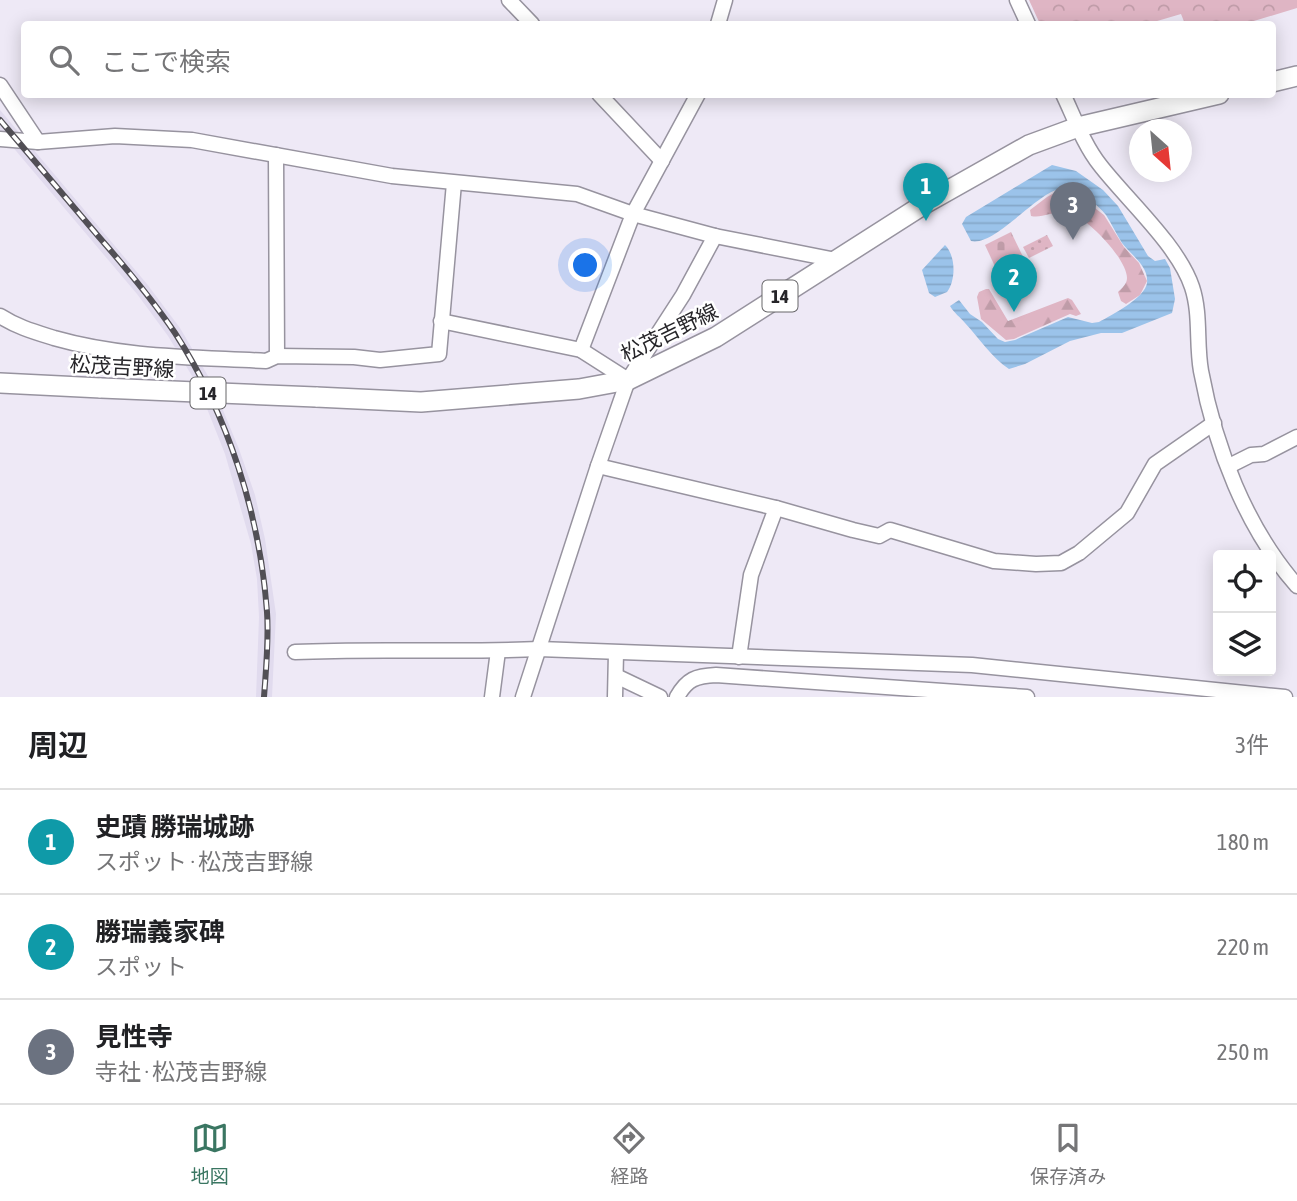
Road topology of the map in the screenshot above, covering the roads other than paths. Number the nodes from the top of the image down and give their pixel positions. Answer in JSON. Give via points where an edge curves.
{"nodes":[{"id":1,"x":509,"y":0,"type":"edge"},
{"id":2,"x":725,"y":0,"type":"edge"},
{"id":3,"x":1017,"y":0,"type":"edge"},
{"id":4,"x":529,"y":21,"type":"edge"},
{"id":5,"x":719,"y":21,"type":"edge"},
{"id":6,"x":1027,"y":21,"type":"edge"},
{"id":7,"x":1297,"y":76,"type":"edge"},
{"id":8,"x":1276,"y":81,"type":"edge"},
{"id":9,"x":0,"y":85,"type":"edge"},
{"id":10,"x":603,"y":98,"type":"edge"},
{"id":11,"x":696,"y":98,"type":"edge"},
{"id":12,"x":1064,"y":98,"type":"edge"},
{"id":13,"x":1202,"y":98,"type":"edge"},
{"id":14,"x":1078,"y":127,"type":"junction"},
{"id":15,"x":0,"y":139,"type":"edge"},
{"id":16,"x":38,"y":142,"type":"junction"},
{"id":17,"x":276,"y":155,"type":"junction"},
{"id":18,"x":662,"y":161,"type":"junction"},
{"id":19,"x":454,"y":183,"type":"junction"},
{"id":20,"x":633,"y":214,"type":"junction"},
{"id":21,"x":715,"y":236,"type":"junction"},
{"id":22,"x":836,"y":260,"type":"junction"},
{"id":23,"x":0,"y":316,"type":"edge"},
{"id":24,"x":442,"y":321,"type":"junction"},
{"id":25,"x":581,"y":350,"type":"junction"},
{"id":26,"x":277,"y":356,"type":"junction"},
{"id":27,"x":628,"y":380,"type":"junction"},
{"id":28,"x":0,"y":383,"type":"edge"},
{"id":29,"x":1214,"y":423,"type":"junction"},
{"id":30,"x":1297,"y":437,"type":"edge"},
{"id":31,"x":598,"y":466,"type":"junction"},
{"id":32,"x":1229,"y":466,"type":"junction"},
{"id":33,"x":776,"y":508,"type":"junction"},
{"id":34,"x":1297,"y":586,"type":"edge"},
{"id":35,"x":539,"y":649,"type":"junction"},
{"id":36,"x":498,"y":651,"type":"junction"},
{"id":37,"x":295,"y":652,"type":"dead end"},
{"id":38,"x":616,"y":653,"type":"junction"},
{"id":39,"x":739,"y":657,"type":"junction"},
{"id":40,"x":616,"y":676,"type":"junction"},
{"id":41,"x":920,"y":693,"type":"edge"},
{"id":42,"x":492,"y":697,"type":"edge"},
{"id":43,"x":523,"y":697,"type":"edge"},
{"id":44,"x":615,"y":697,"type":"edge"},
{"id":45,"x":660,"y":697,"type":"edge"},
{"id":46,"x":677,"y":697,"type":"edge"},
{"id":47,"x":1027,"y":697,"type":"edge"},
{"id":48,"x":1285,"y":697,"type":"edge"}],
"edges":[{"from":1,"to":4,"type":"street"},
{"from":2,"to":5,"type":"street"},
{"from":3,"to":6,"type":"street"},
{"from":7,"to":8,"type":"main road"},
{"from":9,"to":16,"type":"street"},
{"from":10,"to":18,"type":"street"},
{"from":11,"to":18,"type":"street"},
{"from":12,"to":14,"type":"street"},
{"from":13,"to":14,"type":"main road","name":"松茂吉野線","number":"14"},
{"from":14,"to":22,"type":"main road","name":"松茂吉野線","number":"14","via":[[980,171]]},
{"from":14,"to":29,"type":"street","via":[[1097,162],[1167,245],[1189,279],[1197,310],[1201,369]]},
{"from":15,"to":16,"type":"street"},
{"from":16,"to":17,"type":"street","via":[[114,136],[192,139]]},
{"from":17,"to":19,"type":"street"},
{"from":17,"to":26,"type":"street"},
{"from":18,"to":20,"type":"street"},
{"from":19,"to":20,"type":"street","via":[[577,194]]},
{"from":19,"to":24,"type":"street"},
{"from":20,"to":21,"type":"street"},
{"from":20,"to":25,"type":"street"},
{"from":21,"to":22,"type":"street"},
{"from":21,"to":27,"type":"street"},
{"from":22,"to":27,"type":"main road","name":"松茂吉野線","number":"14","via":[[716,337]]},
{"from":23,"to":26,"type":"street","via":[[32,331],[96,349],[266,361]]},
{"from":24,"to":25,"type":"street"},
{"from":24,"to":26,"type":"street","via":[[439,354],[380,360]]},
{"from":25,"to":27,"type":"street"},
{"from":27,"to":28,"type":"main road","name":"松茂吉野線","number":"14","bridge":true,"via":[[579,389],[421,402]]},
{"from":27,"to":31,"type":"street"},
{"from":29,"to":32,"type":"street"},
{"from":29,"to":33,"type":"street","via":[[1155,464],[1127,513],[1060,564],[994,561],[890,530],[879,536]]},
{"from":30,"to":32,"type":"street"},
{"from":31,"to":33,"type":"street"},
{"from":31,"to":35,"type":"street"},
{"from":32,"to":34,"type":"street","via":[[1259,536]]},
{"from":33,"to":39,"type":"street","via":[[751,575]]},
{"from":35,"to":36,"type":"street"},
{"from":35,"to":38,"type":"street"},
{"from":35,"to":43,"type":"street"},
{"from":36,"to":37,"type":"street"},
{"from":36,"to":42,"type":"street"},
{"from":38,"to":39,"type":"street"},
{"from":38,"to":40,"type":"street"},
{"from":39,"to":48,"type":"street","via":[[972,664]]},
{"from":40,"to":44,"type":"street"},
{"from":40,"to":45,"type":"street"},
{"from":41,"to":46,"type":"street","via":[[716,675],[693,678]]},
{"from":41,"to":47,"type":"street"}]}
